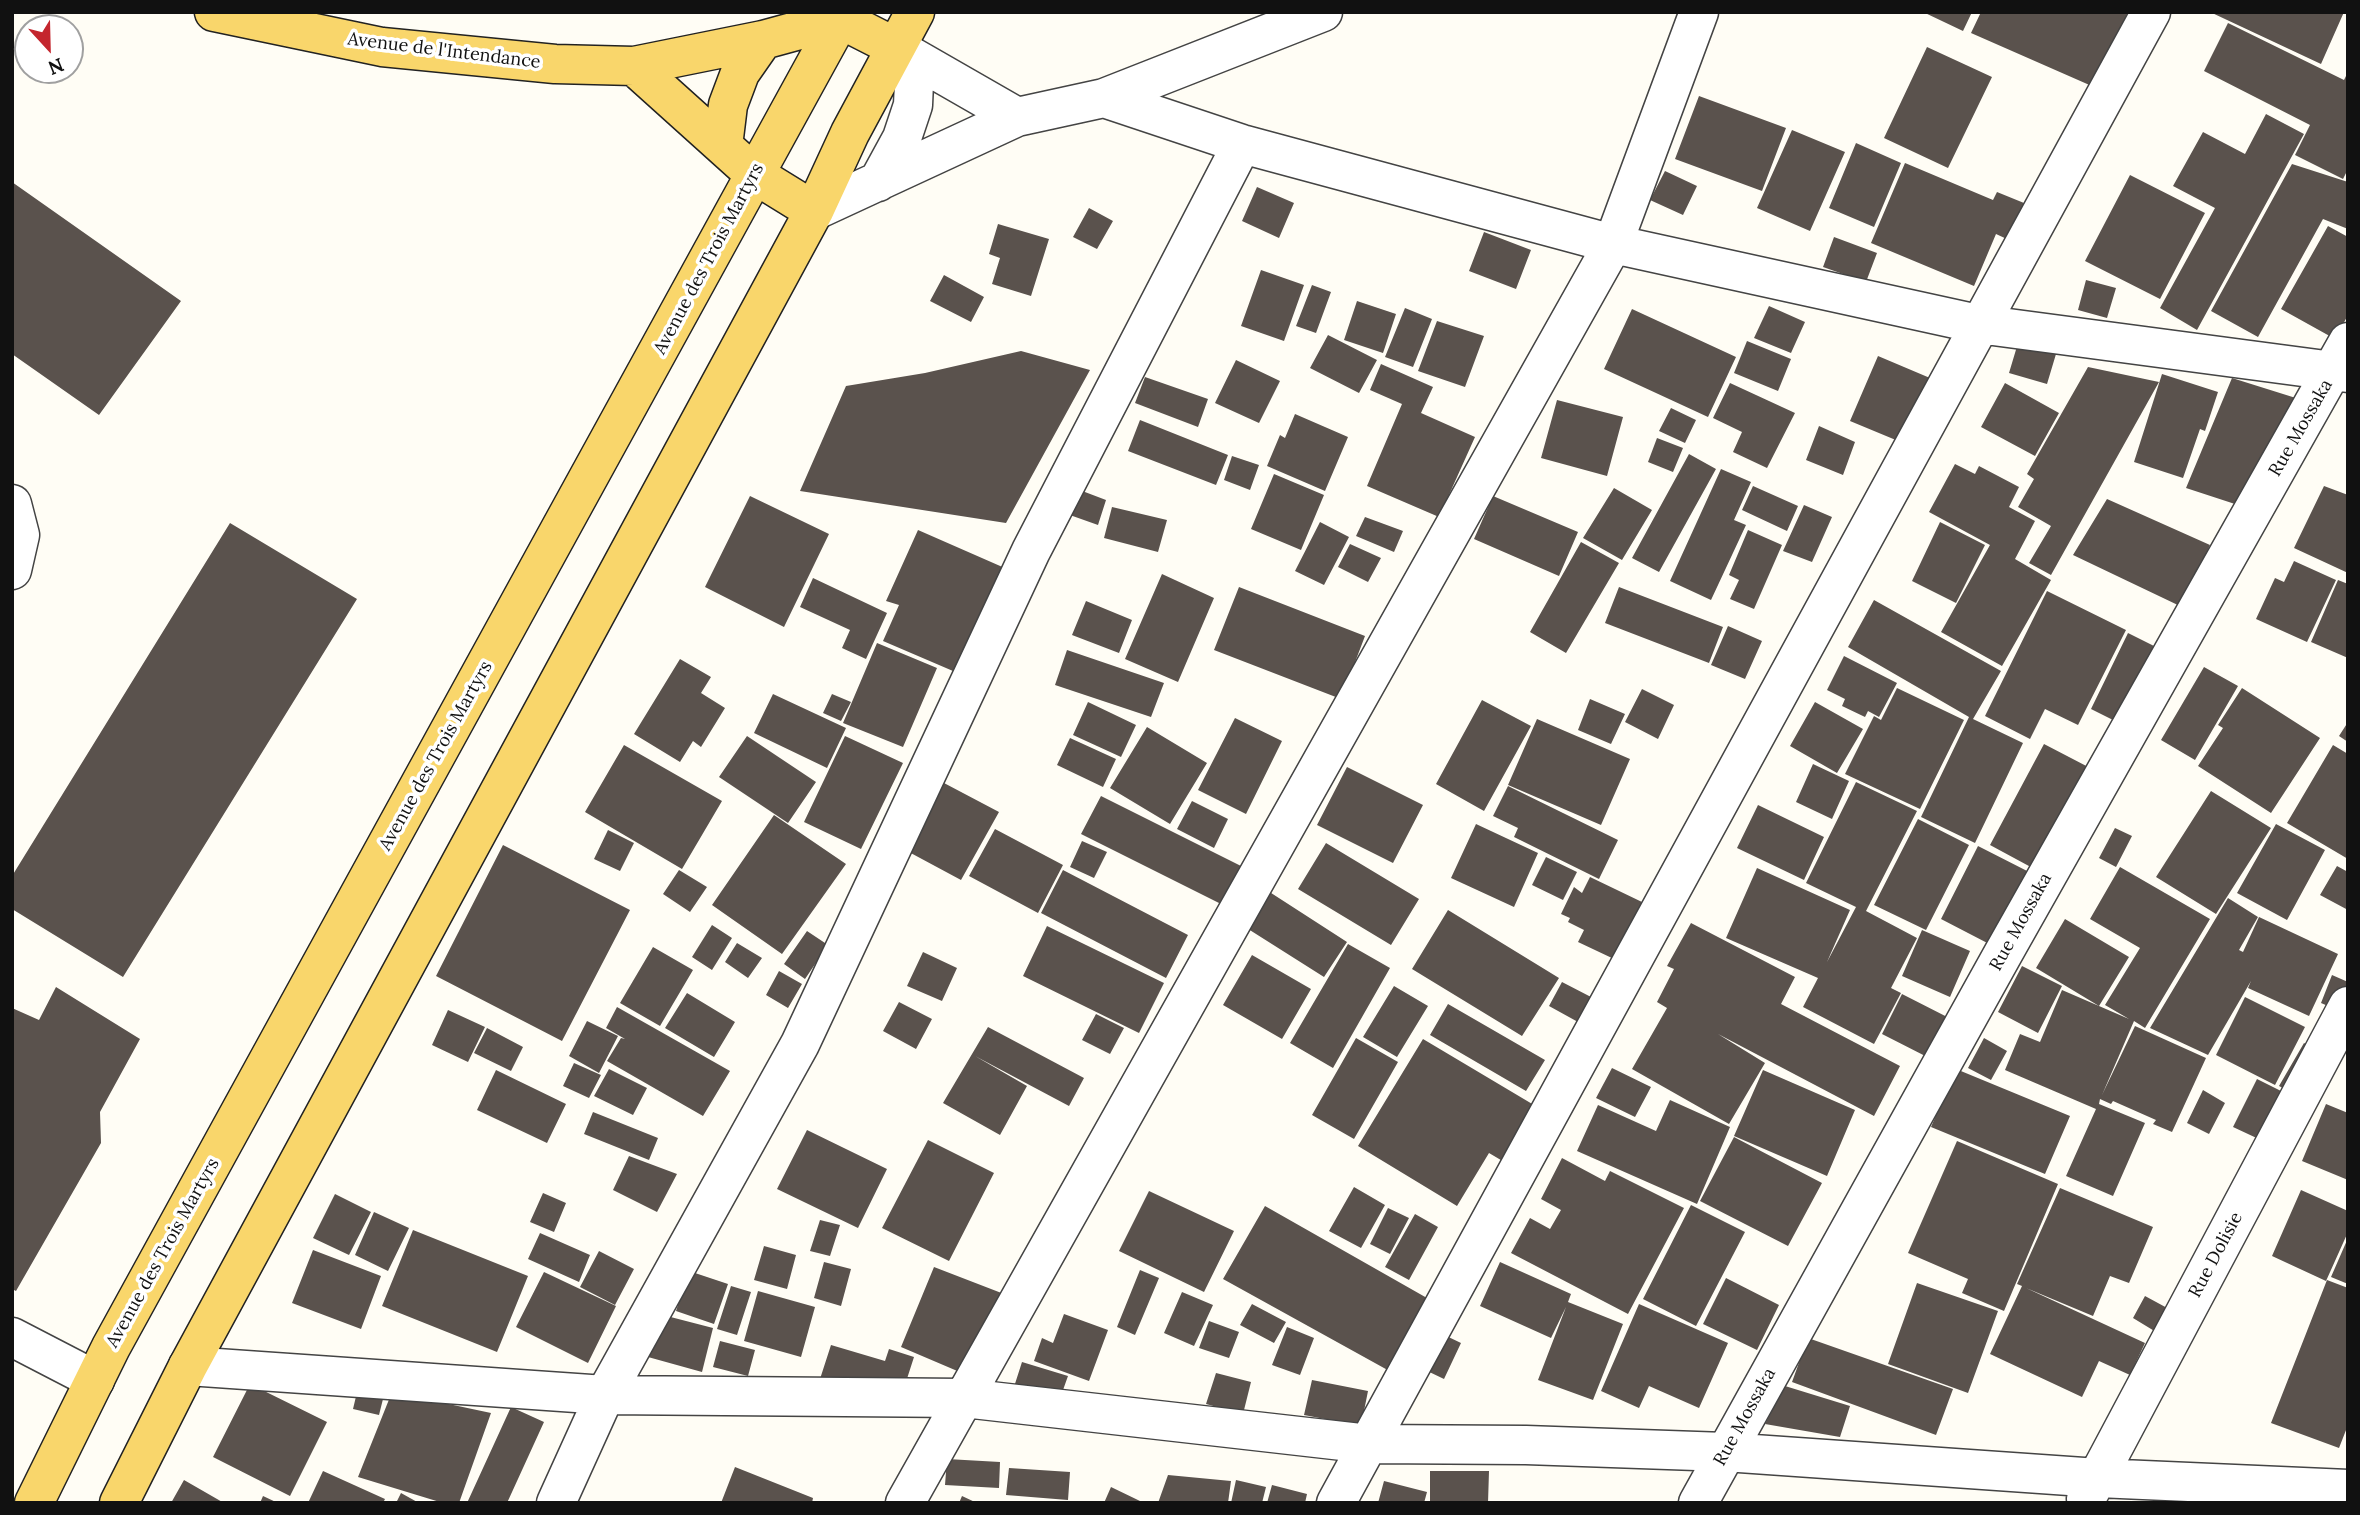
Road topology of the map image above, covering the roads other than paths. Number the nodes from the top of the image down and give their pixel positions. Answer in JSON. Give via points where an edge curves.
{"nodes":[{"id":1,"x":214,"y":12,"type":"edge"},
{"id":2,"x":915,"y":12,"type":"edge"},
{"id":3,"x":1322,"y":12,"type":"edge"},
{"id":4,"x":1699,"y":12,"type":"edge"},
{"id":5,"x":2151,"y":12,"type":"edge"},
{"id":6,"x":842,"y":16,"type":"edge"},
{"id":7,"x":763,"y":40,"type":"junction"},
{"id":8,"x":905,"y":54,"type":"junction"},
{"id":9,"x":635,"y":66,"type":"junction"},
{"id":10,"x":1104,"y":98,"type":"junction"},
{"id":11,"x":1017,"y":117,"type":"junction"},
{"id":12,"x":1242,"y":144,"type":"junction"},
{"id":13,"x":723,"y":146,"type":"junction"},
{"id":14,"x":754,"y":174,"type":"junction"},
{"id":15,"x":878,"y":182,"type":"junction"},
{"id":16,"x":814,"y":211,"type":"junction"},
{"id":17,"x":1613,"y":244,"type":"junction"},
{"id":18,"x":1979,"y":324,"type":"junction"},
{"id":19,"x":2343,"y":362,"type":"edge"},
{"id":20,"x":12,"y":504,"type":"edge"},
{"id":21,"x":12,"y":570,"type":"edge"},
{"id":22,"x":2348,"y":1006,"type":"edge"},
{"id":23,"x":12,"y":1337,"type":"edge"},
{"id":24,"x":188,"y":1366,"type":"junction"},
{"id":25,"x":95,"y":1380,"type":"junction"},
{"id":26,"x":605,"y":1395,"type":"junction"},
{"id":27,"x":964,"y":1398,"type":"junction"},
{"id":28,"x":1369,"y":1444,"type":"junction"},
{"id":29,"x":1725,"y":1452,"type":"junction"},
{"id":30,"x":2348,"y":1489,"type":"edge"},
{"id":31,"x":2091,"y":1490,"type":"edge"},
{"id":32,"x":34,"y":1503,"type":"edge"},
{"id":33,"x":119,"y":1503,"type":"edge"},
{"id":34,"x":556,"y":1503,"type":"edge"},
{"id":35,"x":905,"y":1503,"type":"edge"},
{"id":36,"x":1336,"y":1503,"type":"edge"},
{"id":37,"x":1698,"y":1503,"type":"edge"}],
"edges":[{"from":1,"to":9,"type":"main road","name":"Avenue de l'Intendance","via":[[382,47],[555,64]]},
{"from":2,"to":8,"type":"main road"},
{"from":3,"to":10,"type":"street"},
{"from":4,"to":17,"type":"street"},
{"from":5,"to":18,"type":"street"},
{"from":6,"to":7,"type":"main road","name":"Avenue de l'Intendance"},
{"from":6,"to":8,"type":"main road"},
{"from":6,"to":14,"type":"main road","name":"Avenue des Trois Martyrs"},
{"from":7,"to":9,"type":"main road","name":"Avenue de l'Intendance"},
{"from":7,"to":13,"type":"main road","via":[[740,73],[728,105]]},
{"from":8,"to":11,"type":"street"},
{"from":8,"to":15,"type":"street","via":[[913,105],[902,138]]},
{"from":8,"to":16,"type":"main road","via":[[850,133]]},
{"from":9,"to":13,"type":"main road"},
{"from":10,"to":11,"type":"street"},
{"from":10,"to":12,"type":"street"},
{"from":11,"to":15,"type":"street"},
{"from":12,"to":17,"type":"street"},
{"from":12,"to":26,"type":"street","via":[[1031,551],[800,1044]]},
{"from":13,"to":14,"type":"main road"},
{"from":14,"to":16,"type":"main road"},
{"from":14,"to":25,"type":"main road","name":"Avenue des Trois Martyrs"},
{"from":15,"to":16,"type":"street"},
{"from":16,"to":24,"type":"main road"},
{"from":17,"to":18,"type":"street"},
{"from":17,"to":27,"type":"street"},
{"from":18,"to":19,"type":"street"},
{"from":18,"to":28,"type":"street"},
{"from":19,"to":29,"type":"street","name":"Rue Mossaka","via":[[2004,952]]},
{"from":20,"to":21,"type":"street","via":[[20,535]]},
{"from":22,"to":31,"type":"street","name":"Rue Dolisie"},
{"from":23,"to":25,"type":"street"},
{"from":24,"to":26,"type":"street"},
{"from":24,"to":33,"type":"main road"},
{"from":25,"to":32,"type":"main road","name":"Avenue des Trois Martyrs"},
{"from":26,"to":27,"type":"street"},
{"from":26,"to":34,"type":"street"},
{"from":27,"to":28,"type":"street"},
{"from":27,"to":35,"type":"street"},
{"from":28,"to":29,"type":"street"},
{"from":28,"to":36,"type":"street"},
{"from":29,"to":31,"type":"street"},
{"from":29,"to":37,"type":"street","name":"Rue Mossaka"},
{"from":30,"to":31,"type":"street"}]}
